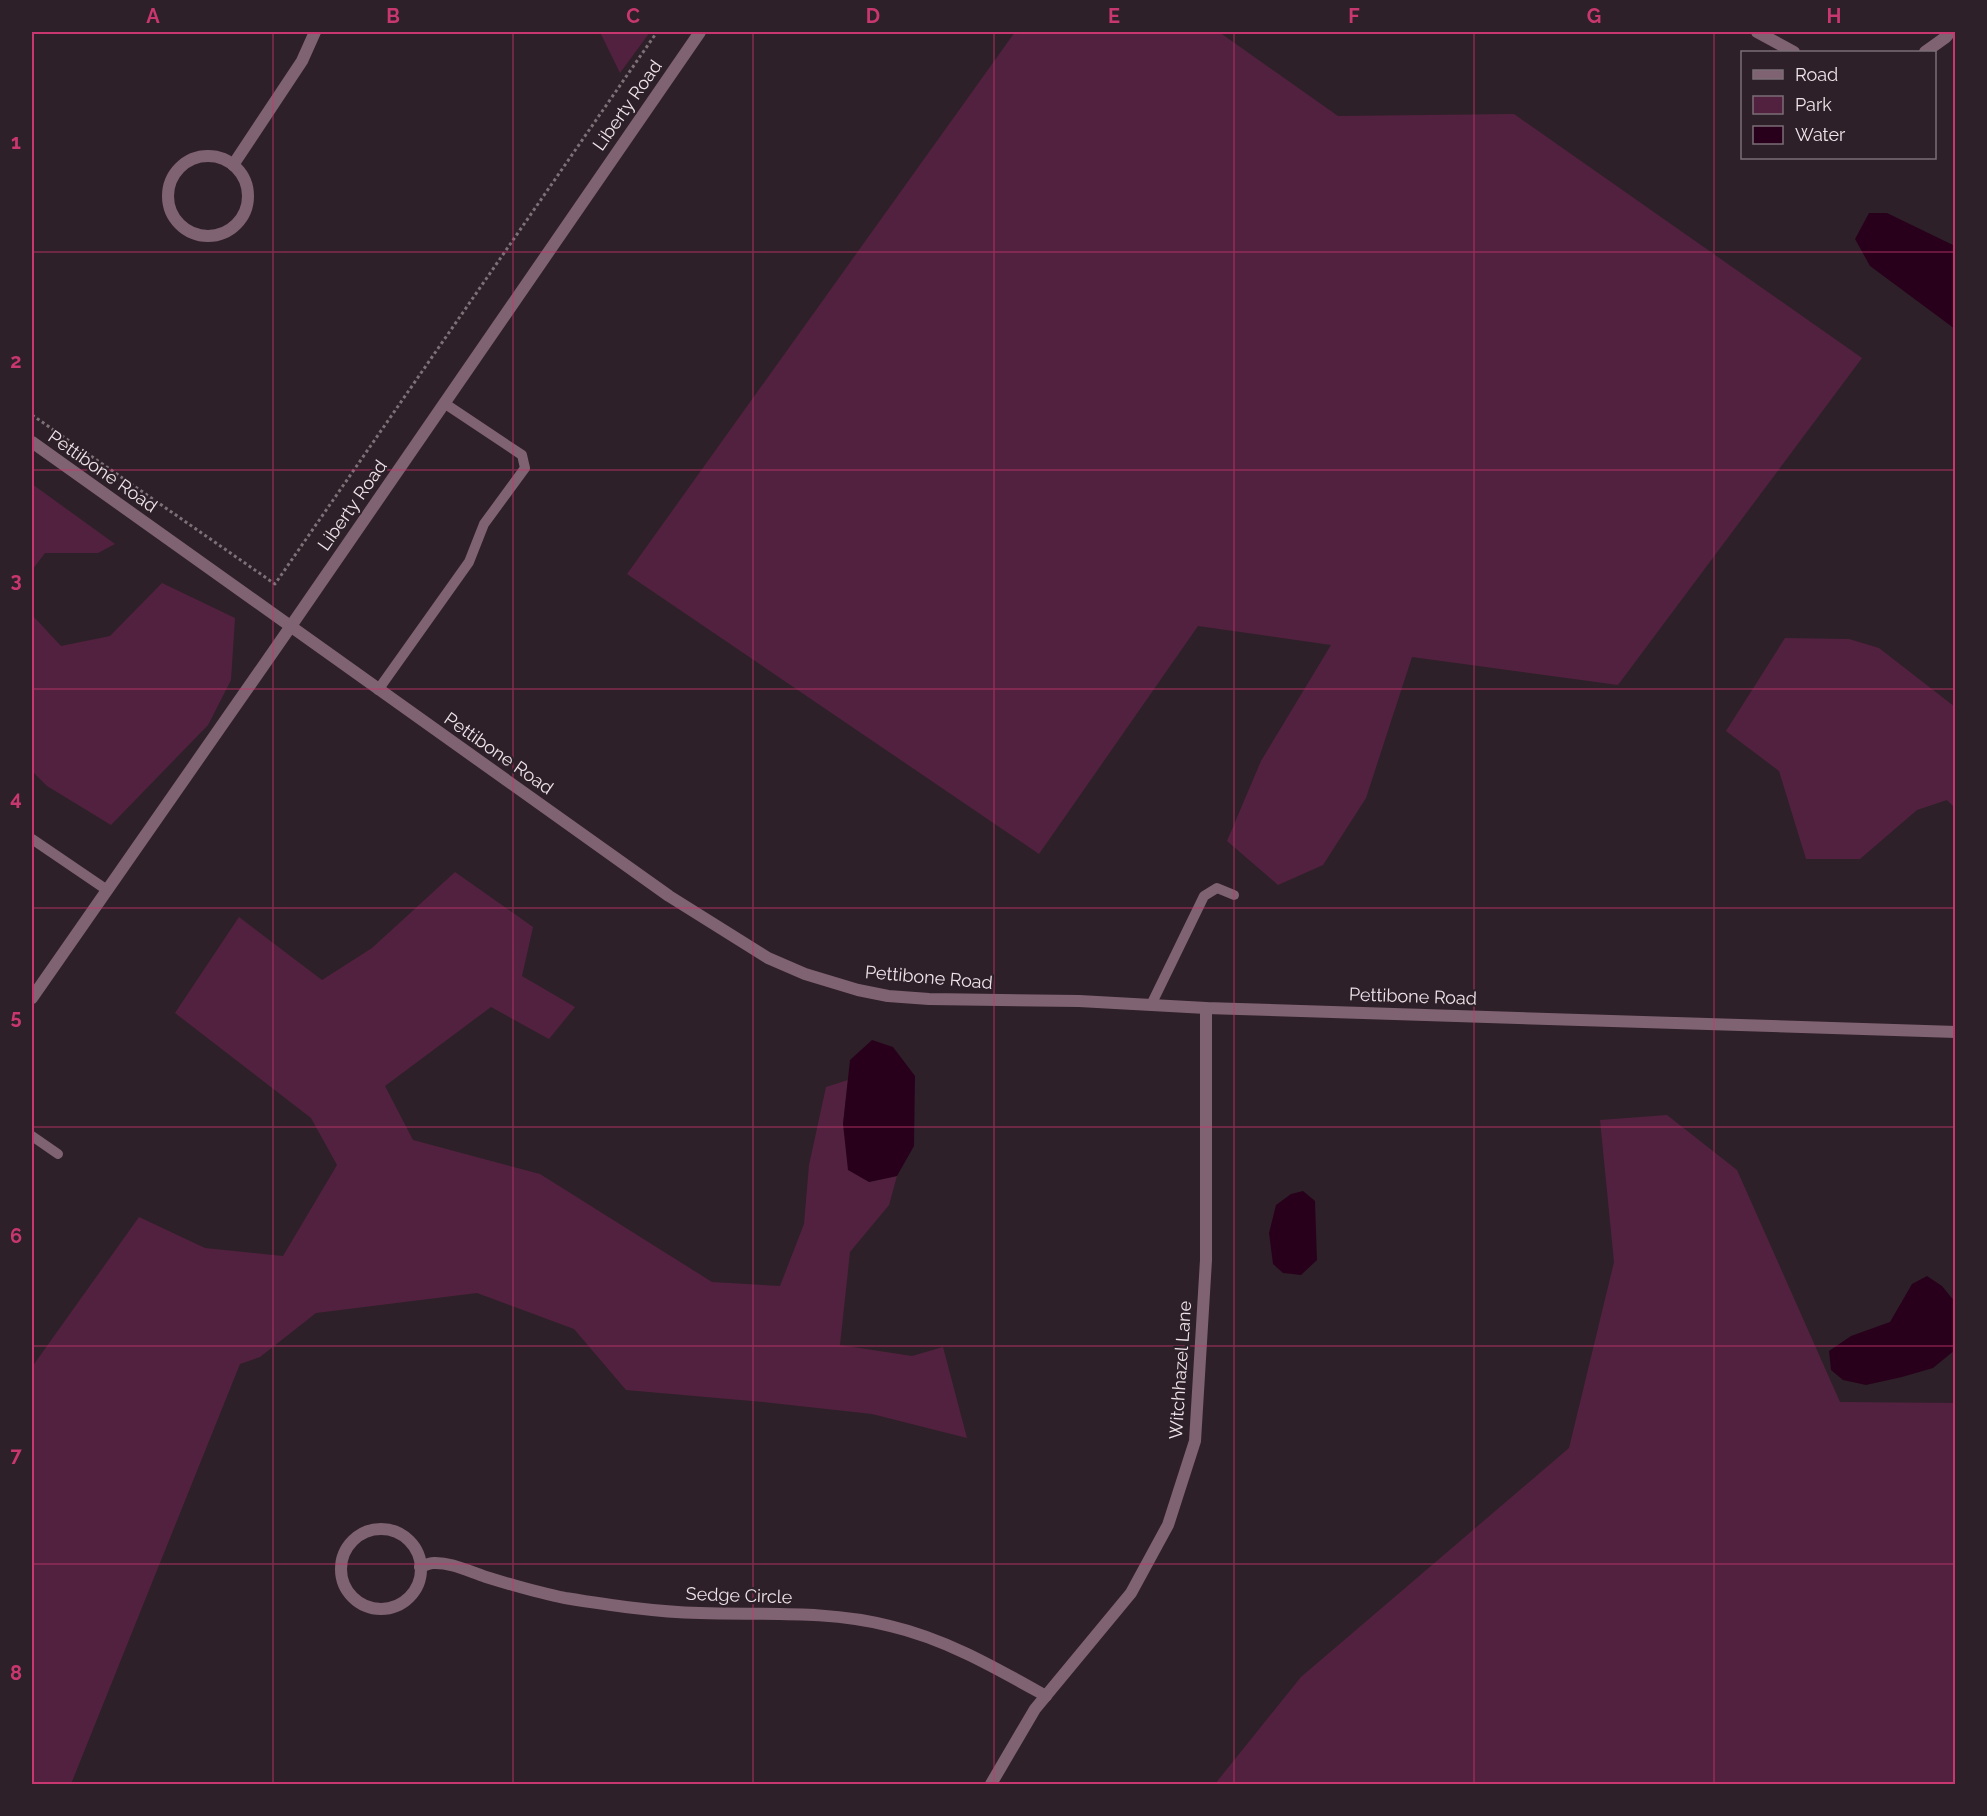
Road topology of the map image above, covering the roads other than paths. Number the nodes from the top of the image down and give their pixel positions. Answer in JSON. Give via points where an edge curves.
{"nodes":[{"id":1,"x":315,"y":32,"type":"edge"},
{"id":2,"x":700,"y":32,"type":"edge"},
{"id":3,"x":1757,"y":32,"type":"edge"},
{"id":4,"x":1950,"y":32,"type":"edge"},
{"id":5,"x":1792,"y":51,"type":"edge"},
{"id":6,"x":1926,"y":51,"type":"edge"},
{"id":7,"x":233,"y":165,"type":"junction"},
{"id":8,"x":444,"y":403,"type":"junction"},
{"id":9,"x":32,"y":442,"type":"edge"},
{"id":10,"x":291,"y":626,"type":"junction"},
{"id":11,"x":378,"y":690,"type":"junction"},
{"id":12,"x":32,"y":839,"type":"edge"},
{"id":13,"x":107,"y":890,"type":"junction"},
{"id":14,"x":1234,"y":895,"type":"dead end"},
{"id":15,"x":32,"y":998,"type":"edge"},
{"id":16,"x":1151,"y":1005,"type":"junction"},
{"id":17,"x":1206,"y":1008,"type":"junction"},
{"id":18,"x":1956,"y":1032,"type":"edge"},
{"id":19,"x":32,"y":1136,"type":"edge"},
{"id":20,"x":58,"y":1154,"type":"dead end"},
{"id":21,"x":420,"y":1567,"type":"junction"},
{"id":22,"x":1046,"y":1696,"type":"junction"},
{"id":23,"x":991,"y":1785,"type":"edge"}],
"edges":[{"from":1,"to":7,"type":"street","via":[[302,61]]},
{"from":2,"to":8,"type":"street","name":"Liberty Road"},
{"from":3,"to":5,"type":"street"},
{"from":4,"to":6,"type":"street"},
{"from":7,"to":7,"type":"street","via":[[208,157],[184,164],[175,174],[168,198],[177,222],[200,236],[220,234],[237,225],[248,201],[247,187]]},
{"from":8,"to":10,"type":"street","name":"Liberty Road"},
{"from":8,"to":11,"type":"lane","via":[[522,455],[525,468],[484,524],[469,562]]},
{"from":9,"to":10,"type":"street","name":"Pettibone Road"},
{"from":10,"to":11,"type":"street","name":"Pettibone Road"},
{"from":10,"to":13,"type":"street","name":"Liberty Road"},
{"from":11,"to":16,"type":"street","name":"Pettibone Road","via":[[669,896],[768,958],[804,974],[888,996]]},
{"from":12,"to":13,"type":"lane"},
{"from":13,"to":15,"type":"street","name":"Liberty Road"},
{"from":14,"to":16,"type":"lane","via":[[1217,888],[1204,896]]},
{"from":16,"to":17,"type":"street","name":"Pettibone Road"},
{"from":17,"to":18,"type":"street","name":"Pettibone Road"},
{"from":17,"to":22,"type":"street","name":"Witchhazel Lane","via":[[1206,1260],[1195,1441],[1168,1525],[1131,1593]]},
{"from":19,"to":20,"type":"lane"},
{"from":21,"to":21,"type":"street","via":[[422,1575],[412,1595],[385,1609],[365,1606],[351,1596],[341,1576],[342,1557],[348,1544],[369,1530],[383,1528],[403,1534],[418,1551]]},
{"from":21,"to":22,"type":"street","name":"Sedge Circle","via":[[447,1564],[536,1591],[644,1609],[809,1615],[888,1625],[927,1636],[988,1663]]},
{"from":22,"to":23,"type":"street","name":"Witchhazel Lane"}]}
